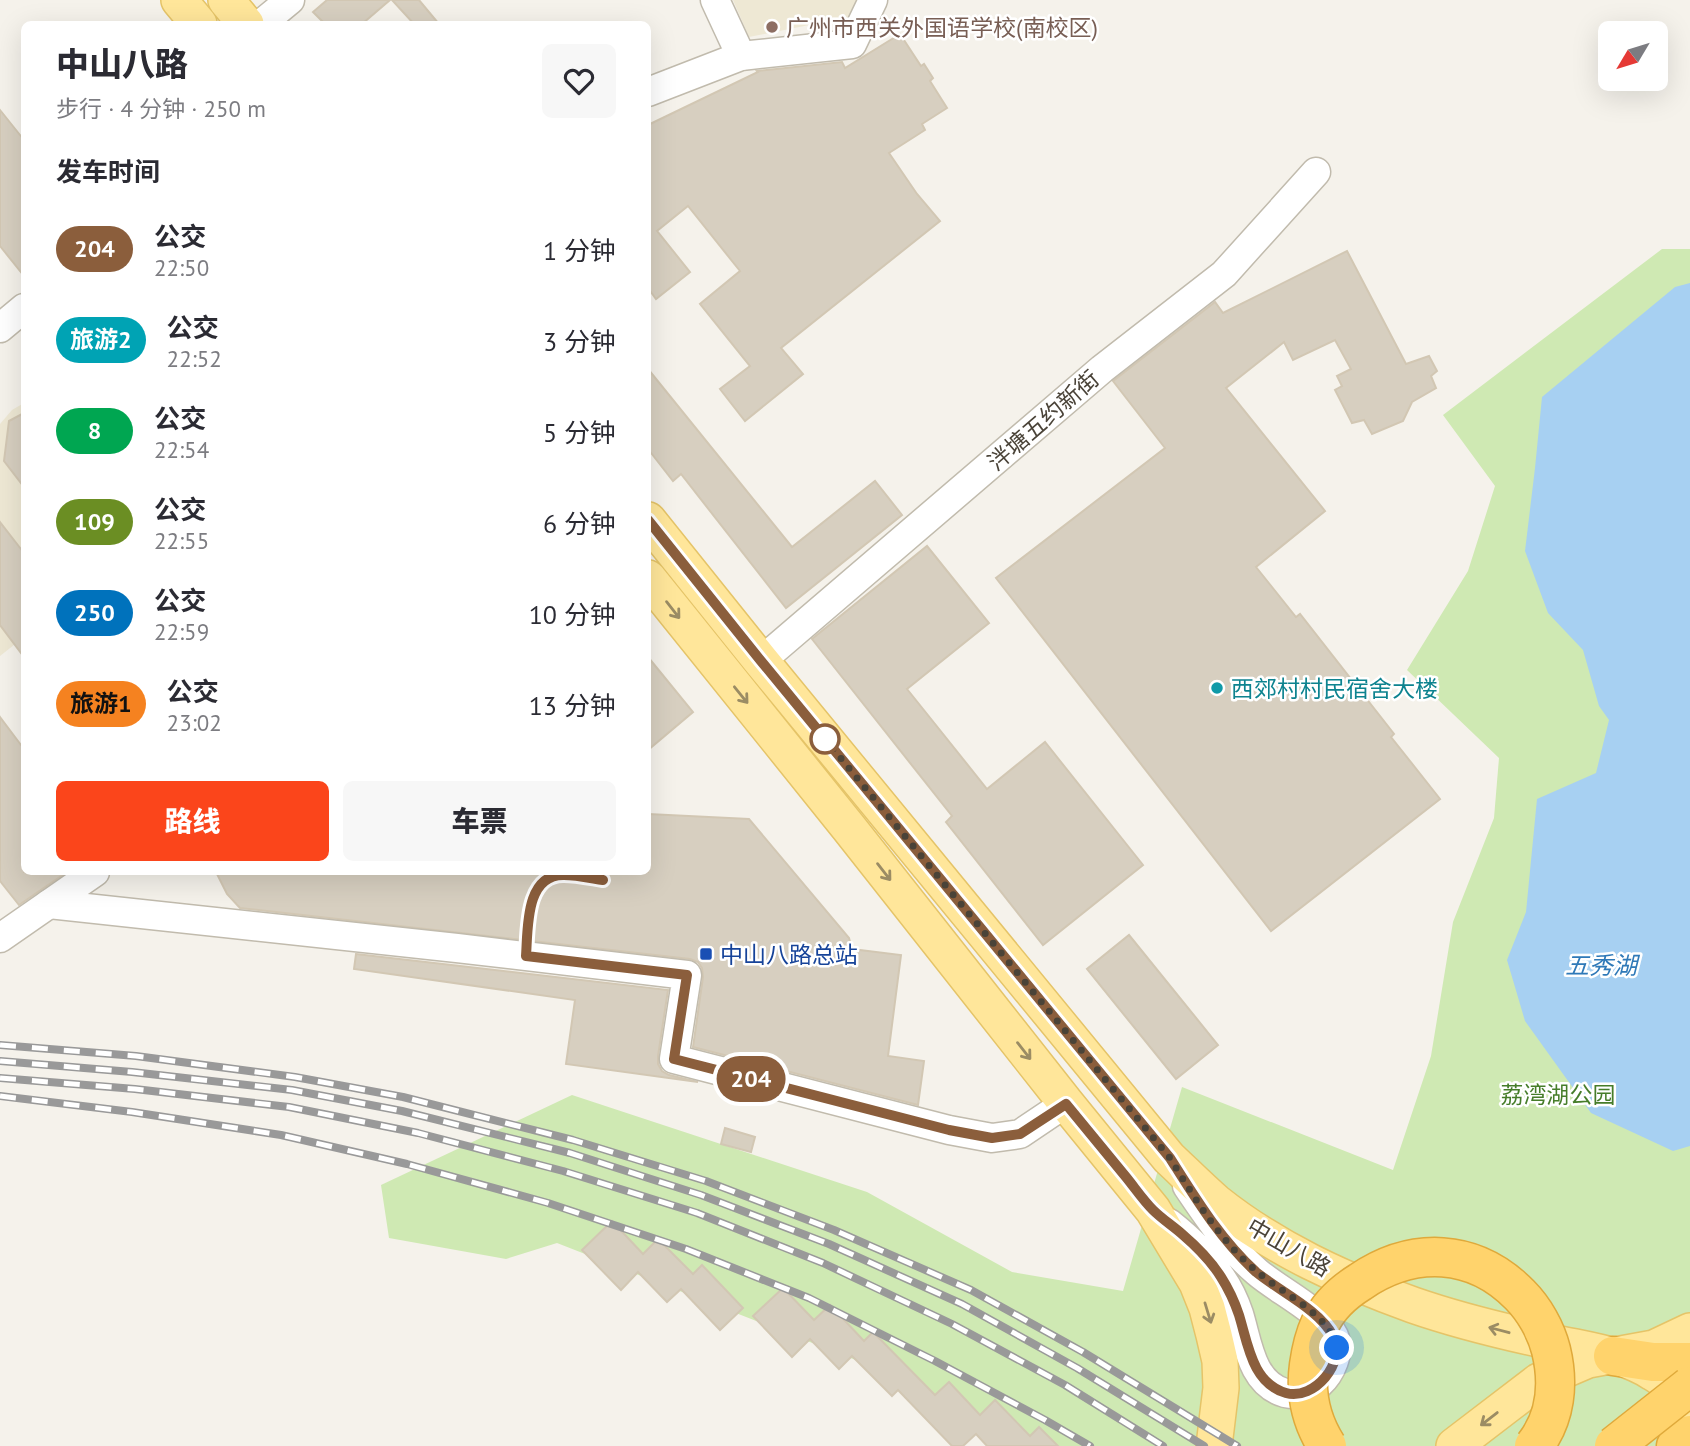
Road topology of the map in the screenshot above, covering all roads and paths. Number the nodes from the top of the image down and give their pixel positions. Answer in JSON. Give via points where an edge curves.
{"nodes":[{"id":1,"x":178,"y":0,"type":"edge"},
{"id":2,"x":290,"y":0,"type":"edge"},
{"id":3,"x":715,"y":0,"type":"edge"},
{"id":4,"x":873,"y":0,"type":"edge"},
{"id":5,"x":243,"y":15,"type":"edge"},
{"id":6,"x":196,"y":21,"type":"edge"},
{"id":7,"x":741,"y":56,"type":"junction"},
{"id":8,"x":651,"y":91,"type":"edge"},
{"id":9,"x":1317,"y":172,"type":"dead end"},
{"id":10,"x":21,"y":310,"type":"edge"},
{"id":11,"x":0,"y":328,"type":"edge"},
{"id":12,"x":651,"y":524,"type":"edge"},
{"id":13,"x":651,"y":582,"type":"edge"},
{"id":14,"x":761,"y":661,"type":"junction"},
{"id":15,"x":91,"y":875,"type":"edge"},
{"id":16,"x":48,"y":904,"type":"junction"},
{"id":17,"x":0,"y":938,"type":"edge"},
{"id":18,"x":1066,"y":1104,"type":"junction"},
{"id":19,"x":1170,"y":1158,"type":"junction"},
{"id":20,"x":1153,"y":1210,"type":"junction"},
{"id":21,"x":1690,"y":1331,"type":"edge"},
{"id":22,"x":1613,"y":1356,"type":"junction"},
{"id":23,"x":1690,"y":1362,"type":"edge"},
{"id":24,"x":1690,"y":1387,"type":"edge"},
{"id":25,"x":1690,"y":1411,"type":"edge"},
{"id":26,"x":1690,"y":1435,"type":"edge"},
{"id":27,"x":1214,"y":1446,"type":"edge"},
{"id":28,"x":1327,"y":1446,"type":"edge"},
{"id":29,"x":1454,"y":1446,"type":"edge"},
{"id":30,"x":1535,"y":1446,"type":"edge"},
{"id":31,"x":1614,"y":1446,"type":"edge"},
{"id":32,"x":1676,"y":1446,"type":"edge"}],
"edges":[{"from":1,"to":6,"type":"main road"},
{"from":2,"to":5,"type":"street"},
{"from":3,"to":7,"type":"street"},
{"from":4,"to":7,"type":"street","via":[[852,44]]},
{"from":7,"to":8,"type":"street"},
{"from":9,"to":14,"type":"street","name":"泮塘五约新街","via":[[1224,274],[1102,369]]},
{"from":10,"to":11,"type":"street"},
{"from":12,"to":14,"type":"main road","name":"中山八路"},
{"from":13,"to":18,"type":"main road","one_way":true},
{"from":14,"to":19,"type":"main road","name":"中山八路"},
{"from":15,"to":16,"type":"street"},
{"from":16,"to":17,"type":"street"},
{"from":16,"to":18,"type":"street","via":[[687,975],[674,1059],[992,1138],[1020,1134]]},
{"from":18,"to":20,"type":"main road"},
{"from":19,"to":20,"type":"street","via":[[1228,1244],[1330,1329],[1336,1353],[1324,1380],[1293,1395],[1266,1381],[1254,1365],[1221,1276],[1184,1235]]},
{"from":22,"to":19,"type":"main road","name":"中山八路","one_way":true,"via":[[1445,1315],[1330,1272],[1237,1217]]},
{"from":20,"to":27,"type":"main road","one_way":true,"via":[[1197,1283],[1214,1335],[1221,1388]]},
{"from":21,"to":22,"type":"main road","via":[[1654,1348]]},
{"from":22,"to":23,"type":"highway","via":[[1653,1363]]},
{"from":22,"to":25,"type":"main road","via":[[1654,1373]]},
{"from":22,"to":29,"type":"main road","one_way":true,"via":[[1588,1360],[1539,1381]]},
{"from":24,"to":31,"type":"highway","bridge":true},
{"from":26,"to":32,"type":"highway"},
{"from":28,"to":30,"type":"highway","bridge":true,"via":[[1311,1412],[1307,1377],[1320,1323],[1350,1288],[1371,1274],[1413,1258],[1432,1257],[1454,1258],[1495,1274],[1528,1303],[1539,1321],[1555,1366],[1555,1397]]}]}
